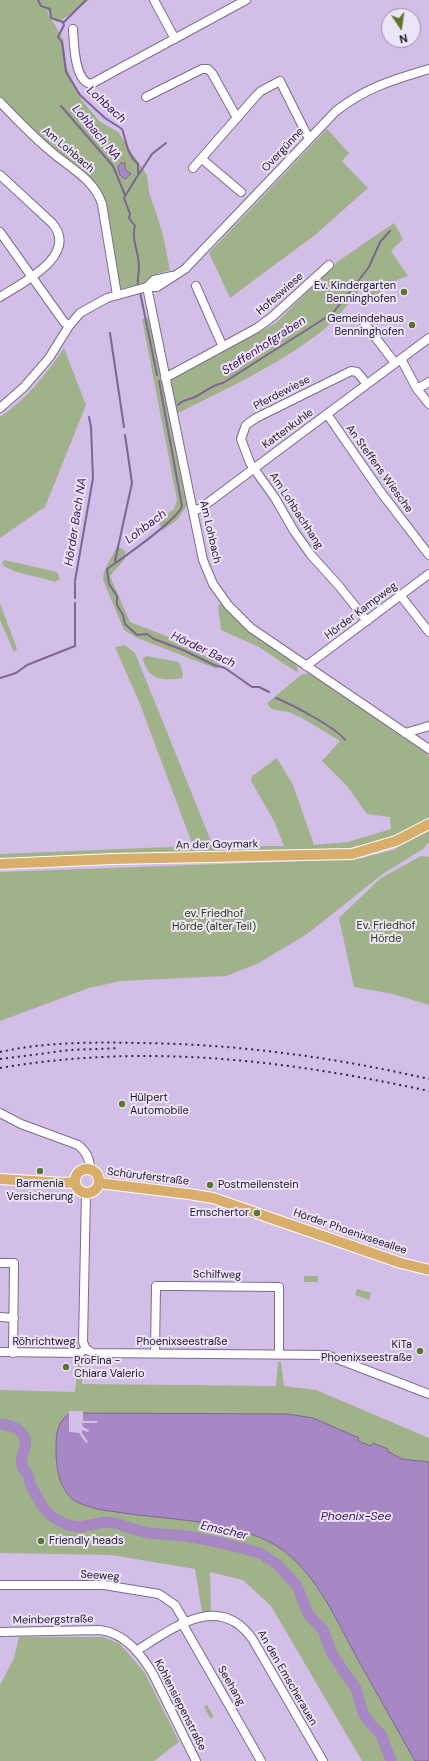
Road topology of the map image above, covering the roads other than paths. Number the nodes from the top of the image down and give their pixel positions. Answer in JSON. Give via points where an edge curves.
{"nodes":[{"id":1,"x":154,"y":0,"type":"edge"},
{"id":2,"x":246,"y":0,"type":"edge"},
{"id":3,"x":73,"y":29,"type":"dead end"},
{"id":4,"x":175,"y":39,"type":"junction"},
{"id":5,"x":429,"y":69,"type":"edge"},
{"id":6,"x":146,"y":97,"type":"dead end"},
{"id":7,"x":0,"y":102,"type":"edge"},
{"id":8,"x":236,"y":118,"type":"junction"},
{"id":9,"x":310,"y":138,"type":"junction"},
{"id":10,"x":202,"y":159,"type":"junction"},
{"id":11,"x":193,"y":168,"type":"dead end"},
{"id":12,"x":0,"y":175,"type":"edge"},
{"id":13,"x":241,"y":192,"type":"dead end"},
{"id":14,"x":0,"y":232,"type":"edge"},
{"id":15,"x":329,"y":265,"type":"dead end"},
{"id":16,"x":31,"y":277,"type":"junction"},
{"id":17,"x":196,"y":286,"type":"dead end"},
{"id":18,"x":142,"y":288,"type":"junction"},
{"id":19,"x":117,"y":295,"type":"junction"},
{"id":20,"x":0,"y":297,"type":"edge"},
{"id":21,"x":362,"y":320,"type":"dead end"},
{"id":22,"x":69,"y":326,"type":"junction"},
{"id":23,"x":429,"y":338,"type":"edge"},
{"id":24,"x":222,"y":345,"type":"junction"},
{"id":25,"x":398,"y":361,"type":"junction"},
{"id":26,"x":165,"y":378,"type":"junction"},
{"id":27,"x":429,"y":382,"type":"edge"},
{"id":28,"x":367,"y":384,"type":"junction"},
{"id":29,"x":417,"y":389,"type":"junction"},
{"id":30,"x":429,"y":404,"type":"edge"},
{"id":31,"x":0,"y":408,"type":"edge"},
{"id":32,"x":327,"y":414,"type":"junction"},
{"id":33,"x":254,"y":467,"type":"junction"},
{"id":34,"x":193,"y":511,"type":"junction"},
{"id":35,"x":429,"y":555,"type":"edge"},
{"id":36,"x":429,"y":574,"type":"edge"},
{"id":37,"x":400,"y":595,"type":"junction"},
{"id":38,"x":366,"y":621,"type":"junction"},
{"id":39,"x":429,"y":632,"type":"edge"},
{"id":40,"x":306,"y":666,"type":"junction"},
{"id":41,"x":429,"y":726,"type":"edge"},
{"id":42,"x":406,"y":734,"type":"junction"},
{"id":43,"x":429,"y":749,"type":"edge"},
{"id":44,"x":429,"y":824,"type":"edge"},
{"id":45,"x":0,"y":864,"type":"edge"},
{"id":46,"x":0,"y":1113,"type":"edge"},
{"id":47,"x":90,"y":1169,"type":"junction"},
{"id":48,"x":0,"y":1179,"type":"edge"},
{"id":49,"x":75,"y":1182,"type":"junction"},
{"id":50,"x":99,"y":1183,"type":"junction"},
{"id":51,"x":86,"y":1193,"type":"junction"},
{"id":52,"x":264,"y":1214,"type":"joint"},
{"id":53,"x":0,"y":1263,"type":"edge"},
{"id":54,"x":429,"y":1270,"type":"edge"},
{"id":55,"x":0,"y":1317,"type":"edge"},
{"id":56,"x":14,"y":1318,"type":"junction"},
{"id":57,"x":86,"y":1349,"type":"junction"},
{"id":58,"x":0,"y":1352,"type":"edge"},
{"id":59,"x":13,"y":1352,"type":"junction"},
{"id":60,"x":155,"y":1352,"type":"junction"},
{"id":61,"x":279,"y":1353,"type":"junction"},
{"id":62,"x":429,"y":1394,"type":"edge"},
{"id":63,"x":0,"y":1586,"type":"edge"},
{"id":64,"x":184,"y":1622,"type":"junction"},
{"id":65,"x":106,"y":1630,"type":"joint"},
{"id":66,"x":0,"y":1632,"type":"edge"},
{"id":67,"x":136,"y":1651,"type":"junction"},
{"id":68,"x":196,"y":1761,"type":"edge"},
{"id":69,"x":261,"y":1761,"type":"edge"},
{"id":70,"x":323,"y":1761,"type":"edge"}],
"edges":[{"from":1,"to":4,"type":"street"},
{"from":2,"to":4,"type":"street"},
{"from":3,"to":4,"type":"street","via":[[76,64],[85,82],[90,84]]},
{"from":5,"to":9,"type":"street","name":"Overgünne","via":[[395,78],[358,95],[336,111]]},
{"from":6,"to":8,"type":"street","via":[[202,68],[208,69]]},
{"from":7,"to":19,"type":"street","name":"Am Lohbach","via":[[26,130],[85,178],[97,193],[102,204]]},
{"from":8,"to":9,"type":"street","via":[[261,91],[280,81]]},
{"from":8,"to":10,"type":"street"},
{"from":9,"to":18,"type":"street","name":"Overgünne","via":[[191,263],[158,287]]},
{"from":10,"to":11,"type":"street"},
{"from":10,"to":13,"type":"street"},
{"from":12,"to":16,"type":"street","via":[[58,230],[60,245],[57,255]]},
{"from":14,"to":16,"type":"street"},
{"from":15,"to":24,"type":"street","name":"Hofeswiese","via":[[272,317],[257,328]]},
{"from":16,"to":20,"type":"street"},
{"from":16,"to":22,"type":"street"},
{"from":17,"to":24,"type":"street"},
{"from":18,"to":19,"type":"street","name":"Overgünne"},
{"from":18,"to":26,"type":"street","name":"Am Lohbach"},
{"from":19,"to":22,"type":"street","name":"Overgünne","via":[[93,305]]},
{"from":21,"to":25,"type":"street"},
{"from":22,"to":31,"type":"street","name":"Overgünne","via":[[49,358],[24,387]]},
{"from":23,"to":25,"type":"street","name":"Kattenkuhle"},
{"from":24,"to":26,"type":"street","name":"Hofeswiese"},
{"from":25,"to":28,"type":"street","name":"Kattenkuhle"},
{"from":25,"to":29,"type":"street"},
{"from":26,"to":34,"type":"street","name":"Am Lohbach"},
{"from":27,"to":29,"type":"street"},
{"from":28,"to":32,"type":"street","name":"Kattenkuhle"},
{"from":28,"to":33,"type":"street","name":"Pferdewiese","via":[[357,372],[351,371],[246,424],[241,438],[246,455]]},
{"from":29,"to":30,"type":"street"},
{"from":32,"to":33,"type":"street","name":"Kattenkuhle"},
{"from":32,"to":35,"type":"street","name":"An Steffens Wiesche","via":[[380,491]]},
{"from":33,"to":34,"type":"street","name":"Kattenkuhle"},
{"from":33,"to":38,"type":"street","name":"Am Lohbachhang","via":[[311,555]]},
{"from":34,"to":40,"type":"street","name":"Am Lohbach","via":[[212,584],[251,628]]},
{"from":36,"to":37,"type":"street","name":"Hörder Kampweg"},
{"from":37,"to":38,"type":"street","name":"Hörder Kampweg"},
{"from":37,"to":39,"type":"street"},
{"from":38,"to":40,"type":"street","name":"Hörder Kampweg"},
{"from":40,"to":42,"type":"street","name":"Am Lohbach"},
{"from":41,"to":42,"type":"street"},
{"from":42,"to":43,"type":"street","name":"Am Lohbach"},
{"from":44,"to":45,"type":"main road","name":"An der Goymark","via":[[396,842],[352,854]]},
{"from":46,"to":47,"type":"street","via":[[21,1124],[78,1145],[87,1156]]},
{"from":47,"to":49,"type":"main road","via":[[79,1172]]},
{"from":47,"to":50,"type":"main road","via":[[98,1176]]},
{"from":48,"to":49,"type":"main road"},
{"from":49,"to":51,"type":"main road","via":[[79,1189]]},
{"from":50,"to":51,"type":"main road","via":[[96,1189]]},
{"from":50,"to":52,"type":"main road","name":"Schüruferstraße","via":[[202,1196]]},
{"from":51,"to":57,"type":"street","via":[[83,1342]]},
{"from":52,"to":54,"type":"main road","name":"Hörder Phoenixseeallee","via":[[401,1263]]},
{"from":53,"to":56,"type":"street","via":[[14,1263]]},
{"from":55,"to":56,"type":"street"},
{"from":56,"to":59,"type":"street"},
{"from":57,"to":59,"type":"street","name":"Röhrichtweg","via":[[80,1353]]},
{"from":57,"to":60,"type":"street","name":"Phoenixseestraße","via":[[93,1353]]},
{"from":58,"to":59,"type":"street","name":"Röhrichtweg"},
{"from":60,"to":61,"type":"street","name":"Phoenixseestraße"},
{"from":60,"to":61,"type":"street","name":"Schilfweg","via":[[156,1286],[279,1287]]},
{"from":61,"to":62,"type":"street","name":"Phoenixseestraße","via":[[327,1355]]},
{"from":63,"to":64,"type":"street","name":"Seeweg","via":[[104,1585],[159,1594],[175,1605]]},
{"from":64,"to":67,"type":"street","name":"An den Emscherauen"},
{"from":64,"to":69,"type":"street","name":"Seehang"},
{"from":64,"to":70,"type":"street","name":"An den Emscherauen","via":[[200,1616],[220,1616],[244,1628]]},
{"from":65,"to":66,"type":"street","name":"Meinbergstraße"},
{"from":65,"to":67,"type":"street","name":"Kohlensiepenstraße","via":[[124,1639]]},
{"from":67,"to":68,"type":"street","name":"Kohlensiepenstraße","via":[[153,1674]]}]}
